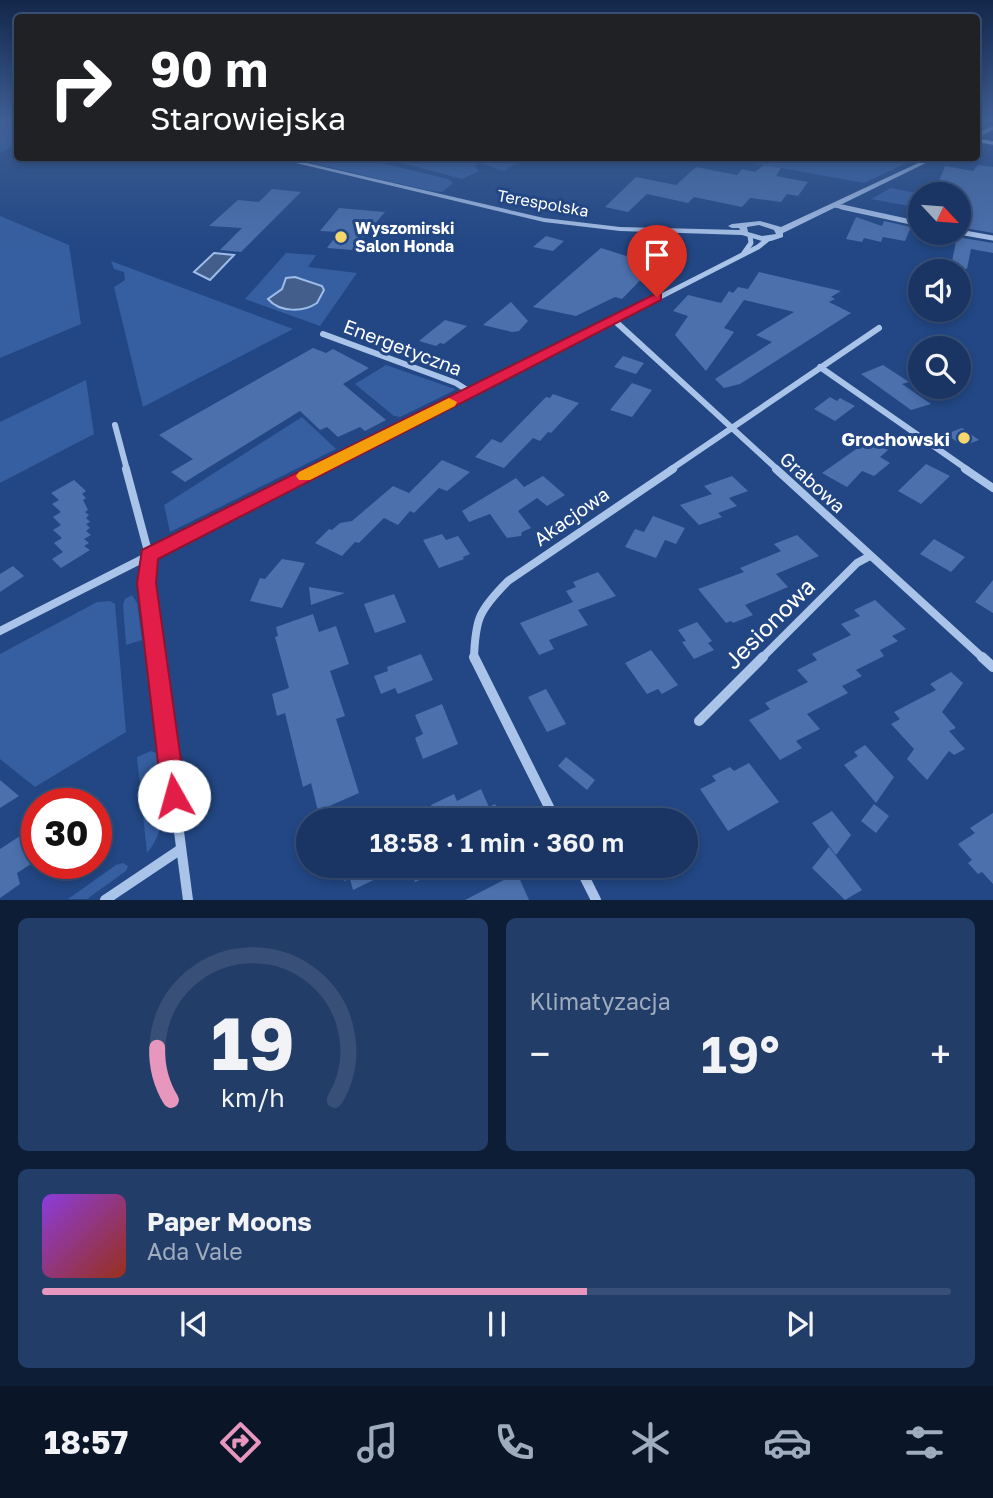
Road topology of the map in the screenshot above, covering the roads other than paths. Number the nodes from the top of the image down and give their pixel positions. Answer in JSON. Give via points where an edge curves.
{"nodes":[{"id":1,"x":291,"y":161,"type":"edge"},
{"id":2,"x":927,"y":161,"type":"edge"},
{"id":3,"x":836,"y":206,"type":"junction"},
{"id":4,"x":816,"y":215,"type":"junction"},
{"id":5,"x":908,"y":221,"type":"edge"},
{"id":6,"x":767,"y":224,"type":"junction"},
{"id":7,"x":746,"y":231,"type":"junction"},
{"id":8,"x":780,"y":231,"type":"junction"},
{"id":9,"x":971,"y":234,"type":"edge"},
{"id":10,"x":768,"y":239,"type":"junction"},
{"id":11,"x":993,"y":239,"type":"edge"},
{"id":12,"x":744,"y":253,"type":"junction"},
{"id":13,"x":613,"y":319,"type":"junction"},
{"id":14,"x":879,"y":328,"type":"dead end"},
{"id":15,"x":323,"y":334,"type":"dead end"},
{"id":16,"x":820,"y":368,"type":"junction"},
{"id":17,"x":470,"y":392,"type":"junction"},
{"id":18,"x":115,"y":425,"type":"dead end"},
{"id":19,"x":730,"y":428,"type":"junction"},
{"id":20,"x":993,"y":488,"type":"edge"},
{"id":21,"x":149,"y":555,"type":"junction"},
{"id":22,"x":870,"y":556,"type":"junction"},
{"id":23,"x":0,"y":631,"type":"edge"},
{"id":24,"x":993,"y":667,"type":"edge"},
{"id":25,"x":699,"y":721,"type":"dead end"},
{"id":26,"x":549,"y":808,"type":"edge"},
{"id":27,"x":181,"y":849,"type":"junction"},
{"id":28,"x":585,"y":878,"type":"edge"},
{"id":29,"x":105,"y":900,"type":"edge"},
{"id":30,"x":188,"y":900,"type":"edge"},
{"id":31,"x":596,"y":900,"type":"edge"}],
"edges":[{"from":1,"to":7,"type":"street","name":"Terespolska","via":[[544,220],[620,229]]},
{"from":2,"to":3,"type":"street"},
{"from":3,"to":4,"type":"street"},
{"from":3,"to":5,"type":"street"},
{"from":4,"to":6,"type":"street"},
{"from":4,"to":8,"type":"street"},
{"from":6,"to":7,"type":"street"},
{"from":6,"to":8,"type":"street"},
{"from":7,"to":10,"type":"street"},
{"from":7,"to":12,"type":"street","via":[[751,243]]},
{"from":8,"to":10,"type":"street"},
{"from":9,"to":11,"type":"street"},
{"from":10,"to":12,"type":"street"},
{"from":12,"to":13,"type":"street"},
{"from":13,"to":17,"type":"street"},
{"from":13,"to":19,"type":"street","name":"Grabowa"},
{"from":14,"to":16,"type":"street","name":"Akacjowa"},
{"from":15,"to":17,"type":"street","name":"Energetyczna"},
{"from":16,"to":19,"type":"street","name":"Akacjowa"},
{"from":16,"to":20,"type":"street"},
{"from":17,"to":21,"type":"street"},
{"from":18,"to":21,"type":"street"},
{"from":19,"to":22,"type":"street","name":"Grabowa"},
{"from":19,"to":26,"type":"street","name":"Akacjowa","via":[[508,581],[487,603],[475,626],[474,659]]},
{"from":21,"to":23,"type":"street"},
{"from":21,"to":27,"type":"street","via":[[146,583]]},
{"from":22,"to":24,"type":"street","name":"Grabowa"},
{"from":22,"to":25,"type":"street","name":"Jesionowa","via":[[857,562]]},
{"from":27,"to":29,"type":"street"},
{"from":27,"to":30,"type":"street"},
{"from":28,"to":31,"type":"street"}]}
